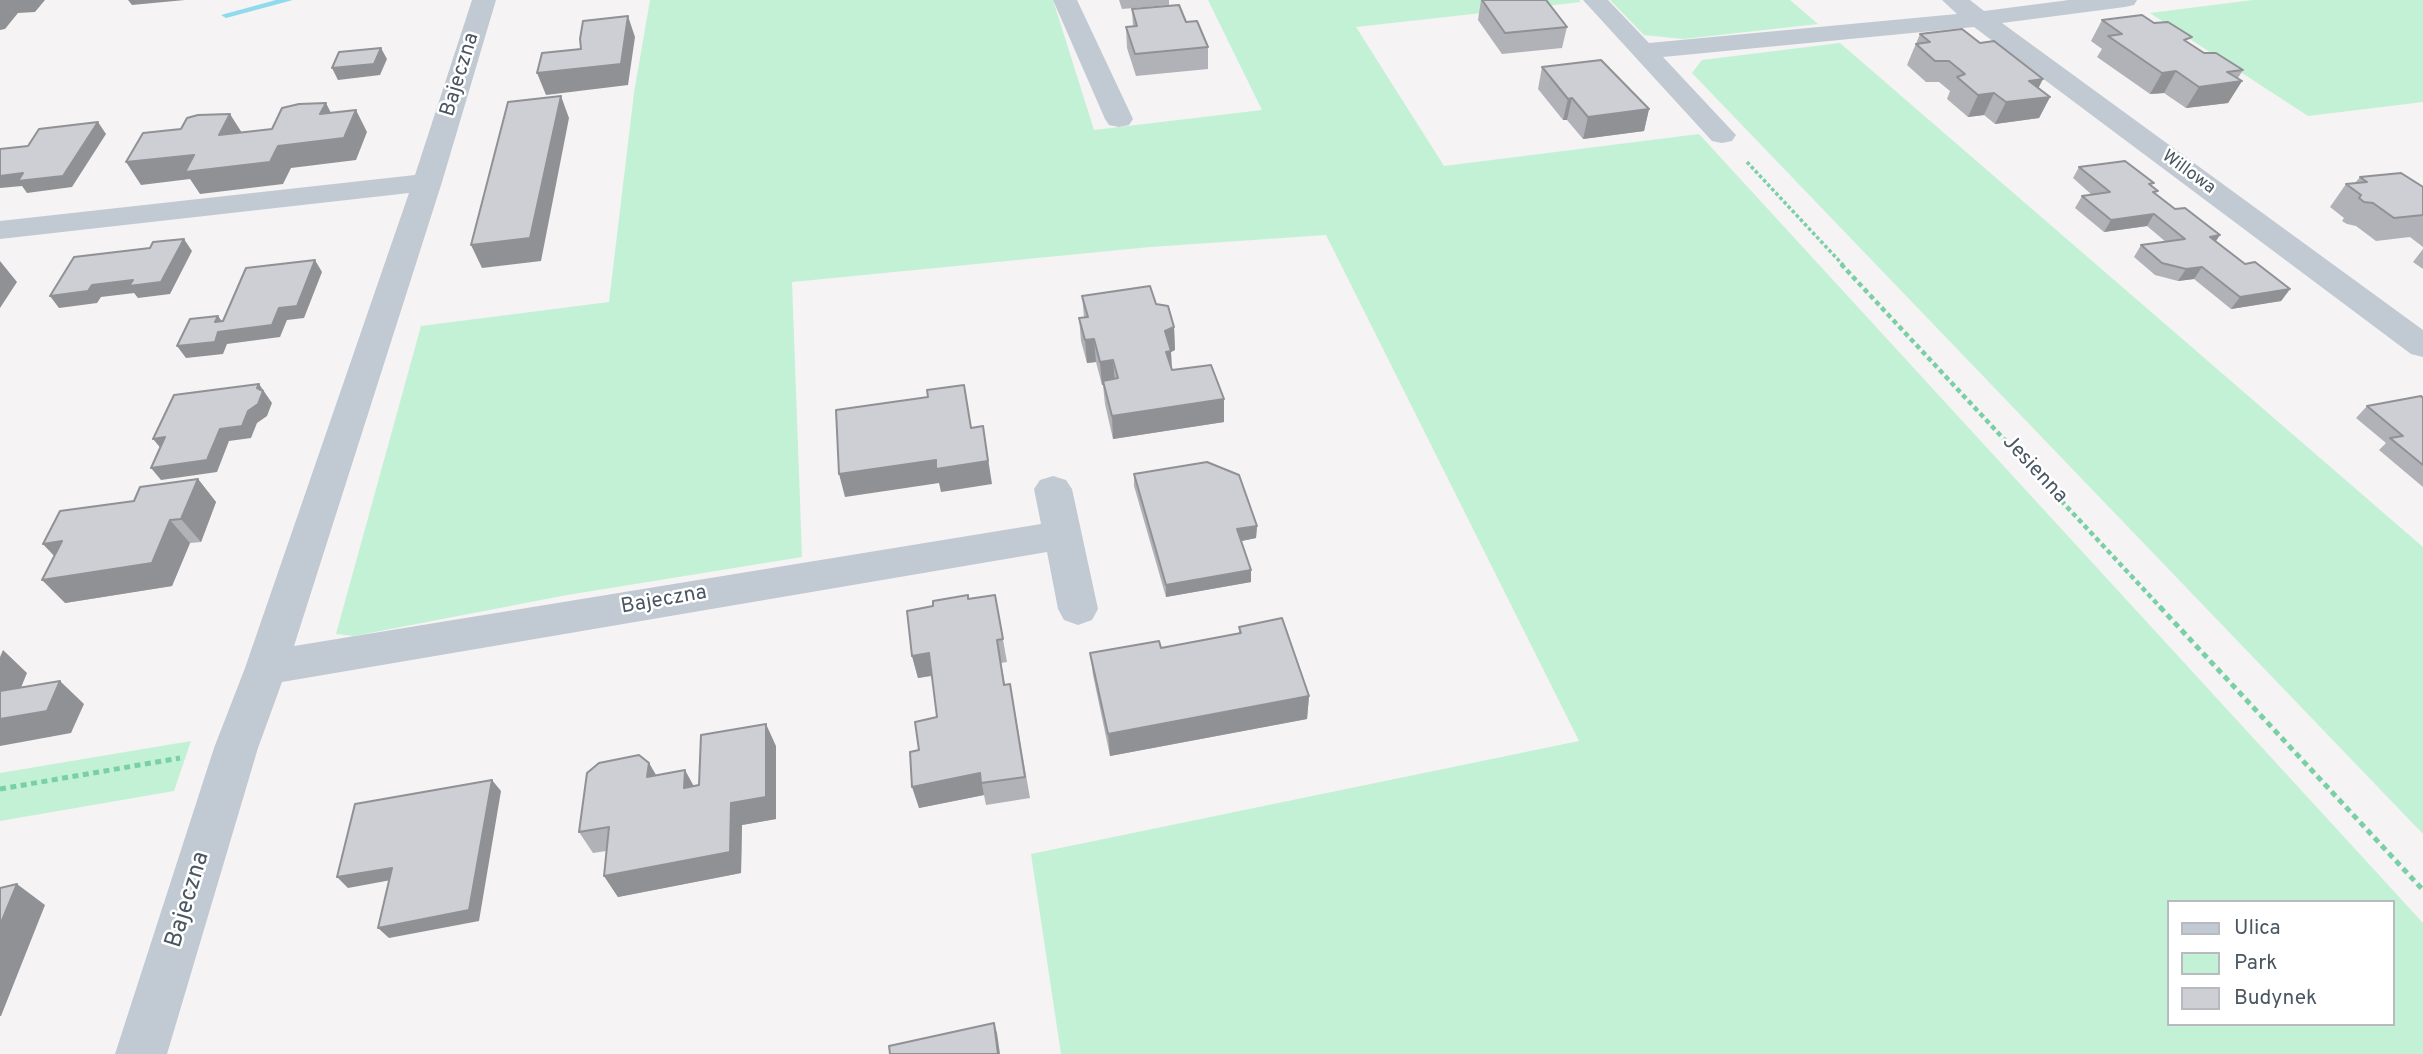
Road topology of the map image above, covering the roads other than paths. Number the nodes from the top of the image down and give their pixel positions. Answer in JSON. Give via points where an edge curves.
{"nodes":[{"id":1,"x":484,"y":0,"type":"edge"},
{"id":2,"x":1065,"y":0,"type":"edge"},
{"id":3,"x":1595,"y":0,"type":"edge"},
{"id":4,"x":1954,"y":0,"type":"edge"},
{"id":5,"x":2125,"y":0,"type":"edge"},
{"id":6,"x":1978,"y":19,"type":"junction"},
{"id":7,"x":1644,"y":51,"type":"junction"},
{"id":8,"x":1119,"y":119,"type":"dead end"},
{"id":9,"x":1722,"y":135,"type":"road end"},
{"id":10,"x":427,"y":182,"type":"junction"},
{"id":11,"x":0,"y":230,"type":"edge"},
{"id":12,"x":2423,"y":346,"type":"edge"},
{"id":13,"x":1053,"y":489,"type":"dead end"},
{"id":14,"x":1062,"y":535,"type":"junction"},
{"id":15,"x":1078,"y":608,"type":"dead end"},
{"id":16,"x":266,"y":668,"type":"junction"},
{"id":17,"x":141,"y":1054,"type":"edge"}],
"edges":[{"from":1,"to":10,"type":"street","name":"Bajeczna"},
{"from":2,"to":8,"type":"street"},
{"from":3,"to":7,"type":"street"},
{"from":4,"to":6,"type":"street","name":"Willowa"},
{"from":5,"to":6,"type":"street"},
{"from":6,"to":7,"type":"street"},
{"from":6,"to":12,"type":"street","name":"Willowa"},
{"from":7,"to":9,"type":"street"},
{"from":10,"to":11,"type":"street"},
{"from":10,"to":16,"type":"street","name":"Bajeczna"},
{"from":13,"to":14,"type":"street"},
{"from":14,"to":15,"type":"street"},
{"from":14,"to":16,"type":"street","name":"Bajeczna"},
{"from":16,"to":17,"type":"street","name":"Bajeczna","via":[[236,748]]}]}
